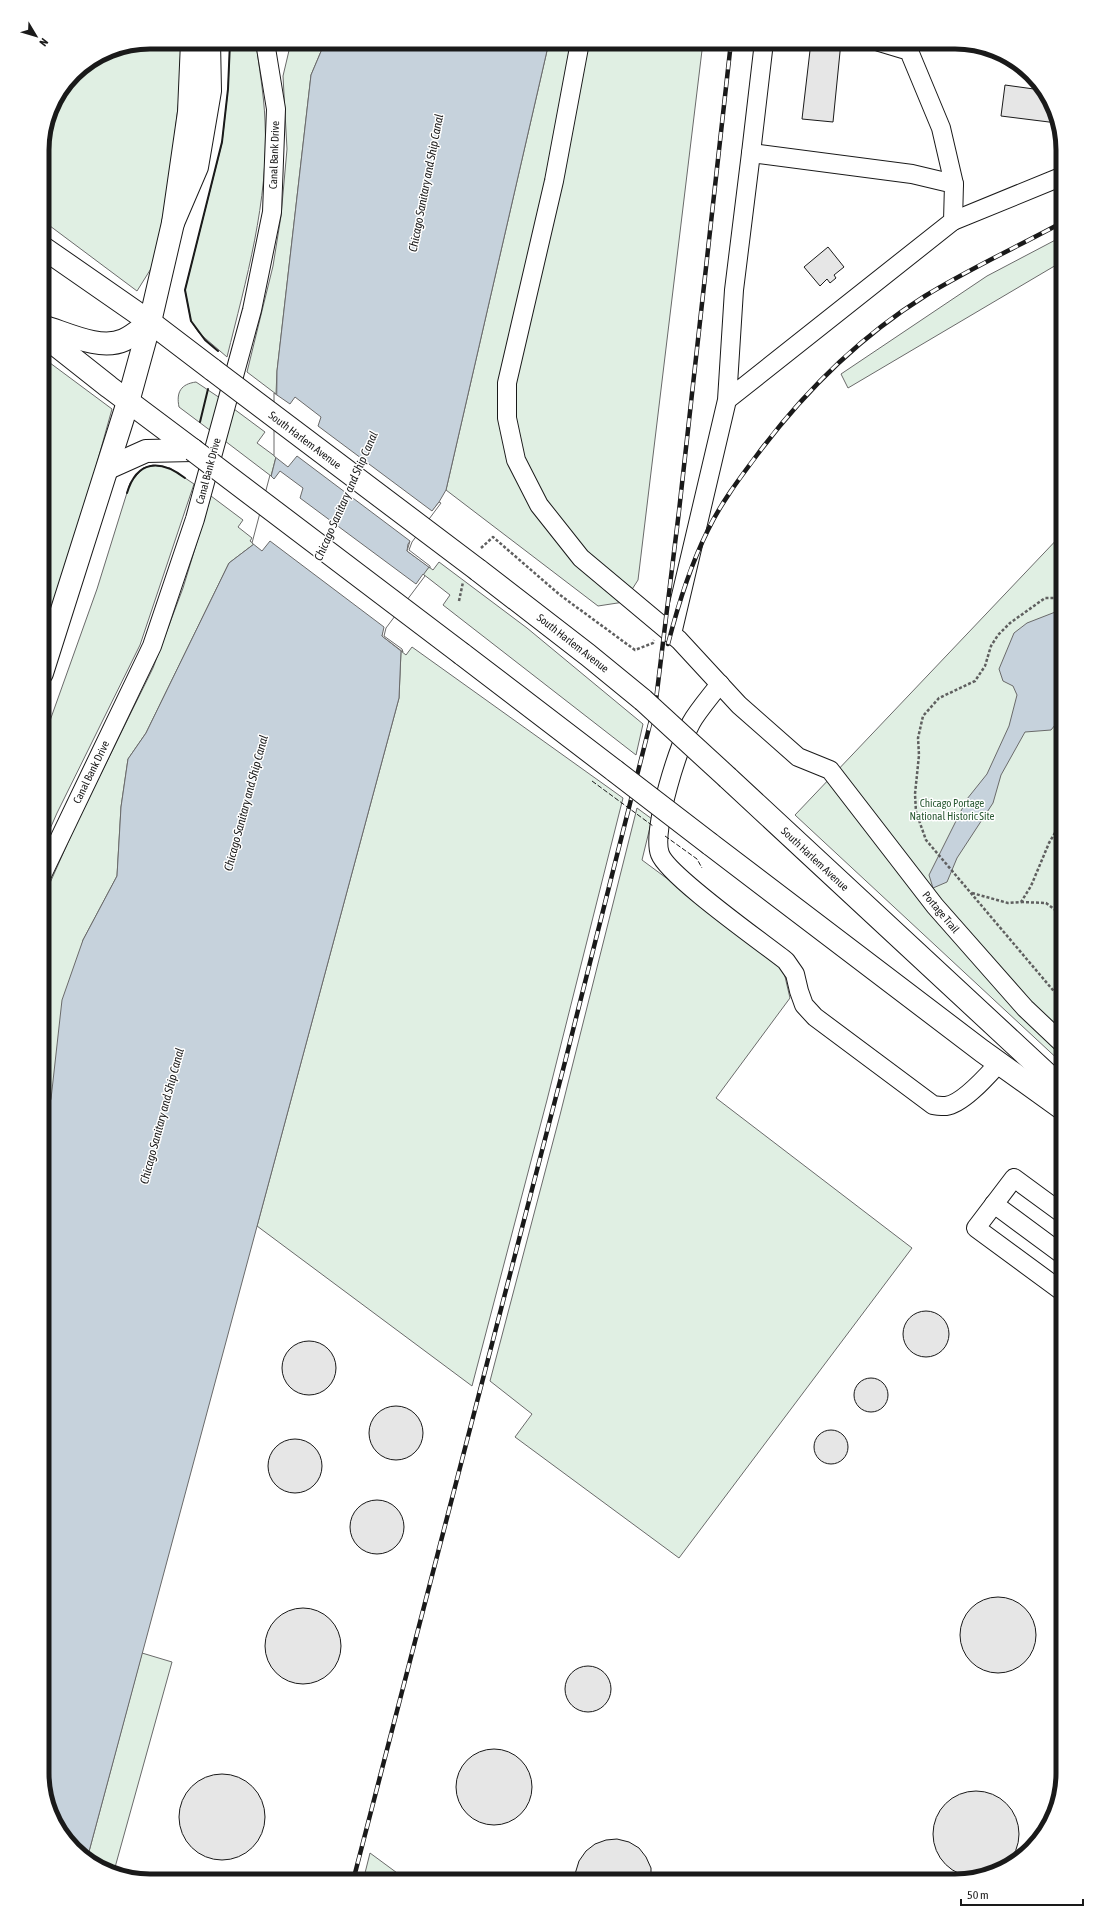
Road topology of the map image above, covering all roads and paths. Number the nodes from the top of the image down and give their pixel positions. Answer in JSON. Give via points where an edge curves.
{"nodes":[{"id":1,"x":192,"y":49,"type":"edge"},
{"id":2,"x":209,"y":49,"type":"edge"},
{"id":3,"x":266,"y":49,"type":"edge"},
{"id":4,"x":579,"y":49,"type":"edge"},
{"id":5,"x":763,"y":49,"type":"edge"},
{"id":6,"x":902,"y":49,"type":"edge"},
{"id":7,"x":752,"y":153,"type":"junction"},
{"id":8,"x":1056,"y":179,"type":"edge"},
{"id":9,"x":954,"y":184,"type":"junction"},
{"id":10,"x":953,"y":221,"type":"junction"},
{"id":11,"x":173,"y":223,"type":"junction"},
{"id":12,"x":49,"y":251,"type":"edge"},
{"id":13,"x":150,"y":322,"type":"junction"},
{"id":14,"x":49,"y":328,"type":"edge"},
{"id":15,"x":49,"y":340,"type":"edge"},
{"id":16,"x":727,"y":400,"type":"junction"},
{"id":17,"x":128,"y":402,"type":"junction"},
{"id":18,"x":192,"y":450,"type":"junction"},
{"id":19,"x":108,"y":468,"type":"junction"},
{"id":20,"x":480,"y":549,"type":"dead end"},
{"id":21,"x":464,"y":581,"type":"dead end"},
{"id":22,"x":1056,"y":598,"type":"edge"},
{"id":23,"x":459,"y":601,"type":"dead end"},
{"id":24,"x":667,"y":629,"type":"junction"},
{"id":25,"x":49,"y":651,"type":"edge"},
{"id":26,"x":720,"y":684,"type":"junction"},
{"id":27,"x":1056,"y":830,"type":"edge"},
{"id":28,"x":49,"y":860,"type":"edge"},
{"id":29,"x":967,"y":889,"type":"junction"},
{"id":30,"x":1021,"y":902,"type":"junction"},
{"id":31,"x":1056,"y":911,"type":"edge"},
{"id":32,"x":1056,"y":994,"type":"edge"},
{"id":33,"x":1056,"y":1038,"type":"edge"},
{"id":34,"x":999,"y":1063,"type":"junction"},
{"id":35,"x":1056,"y":1083,"type":"edge"},
{"id":36,"x":1056,"y":1103,"type":"edge"},
{"id":37,"x":994,"y":1204,"type":"junction"},
{"id":38,"x":1056,"y":1209,"type":"edge"},
{"id":39,"x":1056,"y":1250,"type":"edge"},
{"id":40,"x":1056,"y":1287,"type":"edge"}],
"edges":[{"from":1,"to":11,"type":"main road","via":[[189,112]]},
{"from":2,"to":11,"type":"main road","via":[[210,91],[197,167]]},
{"from":3,"to":28,"type":"street","name":"Canal Bank Drive","via":[[276,109],[272,212],[250,318],[195,519],[152,646]]},
{"from":4,"to":24,"type":"street","via":[[554,181],[507,383],[507,418],[516,460],[539,505],[582,558]]},
{"from":5,"to":7,"type":"street"},
{"from":6,"to":9,"type":"street","via":[[909,51],[941,128]]},
{"from":7,"to":9,"type":"street","via":[[912,174]]},
{"from":7,"to":16,"type":"street","via":[[734,290]]},
{"from":8,"to":10,"type":"street"},
{"from":9,"to":10,"type":"street"},
{"from":10,"to":16,"type":"street"},
{"from":11,"to":13,"type":"main road"},
{"from":12,"to":13,"type":"main road","name":"South Harlem Avenue"},
{"from":13,"to":14,"type":"main road","via":[[124,340],[113,343],[97,343]]},
{"from":13,"to":17,"type":"main road"},
{"from":13,"to":35,"type":"main road","name":"South Harlem Avenue","bridge":true,"via":[[588,654],[660,715]]},
{"from":15,"to":17,"type":"main road"},
{"from":16,"to":24,"type":"street"},
{"from":17,"to":18,"type":"main road"},
{"from":17,"to":19,"type":"main road"},
{"from":18,"to":19,"type":"main road","via":[[146,451]]},
{"from":18,"to":34,"type":"main road","bridge":true},
{"from":19,"to":25,"type":"main road"},
{"from":20,"to":24,"type":"path","via":[[493,537],[560,595],[635,650],[653,643]]},
{"from":21,"to":23,"type":"path"},
{"from":22,"to":29,"type":"path","via":[[1045,598],[1010,623],[991,646],[985,666],[975,681],[939,698],[923,716],[918,738],[916,812],[926,840]]},
{"from":24,"to":26,"type":"street"},
{"from":26,"to":33,"type":"street","name":"Portage Trail","via":[[798,757],[830,770],[935,906],[1024,1008]]},
{"from":26,"to":34,"type":"street","via":[[694,718],[677,754],[658,833],[660,854],[676,875],[786,961],[795,974],[804,1005],[816,1017],[933,1105],[947,1106],[964,1097]]},
{"from":27,"to":30,"type":"path"},
{"from":29,"to":30,"type":"path","via":[[973,895],[988,899],[1008,903]]},
{"from":29,"to":32,"type":"path"},
{"from":30,"to":31,"type":"path","via":[[1046,903]]},
{"from":34,"to":36,"type":"main road"},
{"from":37,"to":38,"type":"street","via":[[1014,1178]]},
{"from":37,"to":39,"type":"street"},
{"from":37,"to":40,"type":"street","via":[[976,1228]]}]}
